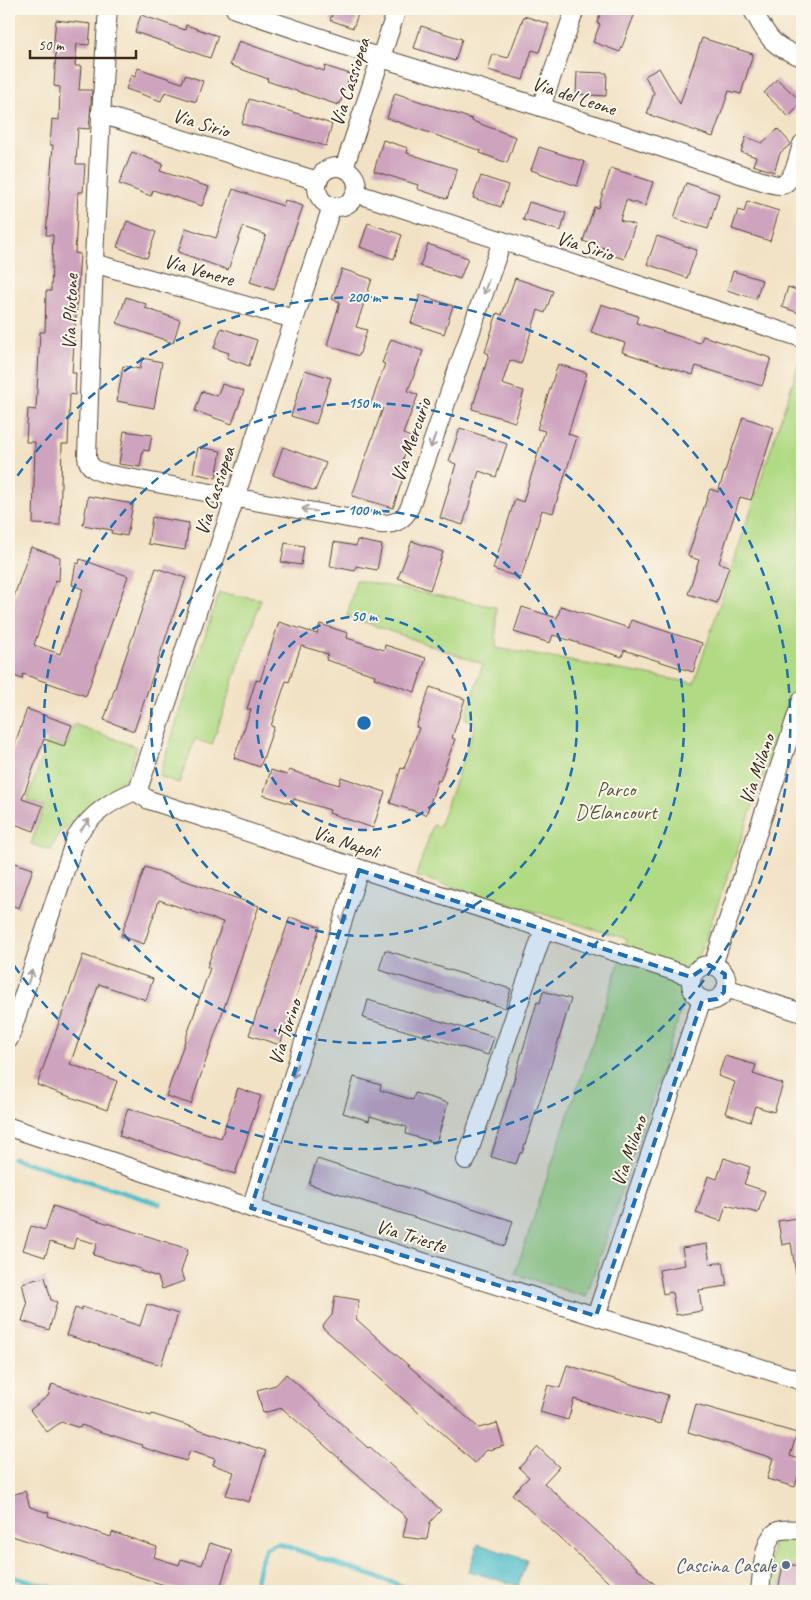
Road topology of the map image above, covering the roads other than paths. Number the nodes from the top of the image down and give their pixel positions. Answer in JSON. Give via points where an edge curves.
{"nodes":[{"id":1,"x":108,"y":9,"type":"edge"},
{"id":2,"x":235,"y":9,"type":"edge"},
{"id":3,"x":397,"y":9,"type":"edge"},
{"id":4,"x":575,"y":9,"type":"edge"},
{"id":5,"x":752,"y":9,"type":"edge"},
{"id":6,"x":802,"y":57,"type":"edge"},
{"id":7,"x":381,"y":58,"type":"junction"},
{"id":8,"x":541,"y":106,"type":"junction"},
{"id":9,"x":100,"y":114,"type":"junction"},
{"id":10,"x":802,"y":144,"type":"edge"},
{"id":11,"x":344,"y":168,"type":"junction"},
{"id":12,"x":318,"y":181,"type":"junction"},
{"id":13,"x":355,"y":193,"type":"junction"},
{"id":14,"x":332,"y":206,"type":"junction"},
{"id":15,"x":502,"y":241,"type":"junction"},
{"id":16,"x":93,"y":263,"type":"junction"},
{"id":17,"x":294,"y":319,"type":"junction"},
{"id":18,"x":802,"y":338,"type":"edge"},
{"id":19,"x":235,"y":497,"type":"junction"},
{"id":20,"x":802,"y":700,"type":"edge"},
{"id":21,"x":138,"y":790,"type":"junction"},
{"id":22,"x":359,"y":870,"type":"junction"},
{"id":23,"x":544,"y":929,"type":"junction"},
{"id":24,"x":713,"y":965,"type":"junction"},
{"id":25,"x":692,"y":977,"type":"junction"},
{"id":26,"x":726,"y":988,"type":"junction"},
{"id":27,"x":702,"y":999,"type":"junction"},
{"id":28,"x":802,"y":1013,"type":"edge"},
{"id":29,"x":9,"y":1039,"type":"edge"},
{"id":30,"x":9,"y":1127,"type":"edge"},
{"id":31,"x":466,"y":1160,"type":"dead end"},
{"id":32,"x":251,"y":1208,"type":"junction"},
{"id":33,"x":596,"y":1316,"type":"junction"},
{"id":34,"x":802,"y":1381,"type":"edge"},
{"id":35,"x":802,"y":1530,"type":"edge"},
{"id":36,"x":760,"y":1591,"type":"edge"}],
"edges":[{"from":1,"to":9,"type":"street","name":"Via Plutone"},
{"from":2,"to":7,"type":"street","name":"Via del Leone"},
{"from":3,"to":7,"type":"street","name":"Via Cassiopea"},
{"from":4,"to":8,"type":"street"},
{"from":5,"to":6,"type":"street","via":[[771,41]]},
{"from":7,"to":8,"type":"street","name":"Via del Leone"},
{"from":7,"to":11,"type":"street","name":"Via Cassiopea"},
{"from":8,"to":10,"type":"street","name":"Via del Leone","via":[[779,185],[787,183],[791,176]]},
{"from":9,"to":12,"type":"street","name":"Via Sirio"},
{"from":9,"to":16,"type":"street","name":"Via Plutone"},
{"from":11,"to":12,"type":"street","via":[[325,170]]},
{"from":11,"to":13,"type":"street","via":[[356,181]]},
{"from":12,"to":14,"type":"street","via":[[321,199]]},
{"from":13,"to":14,"type":"street","via":[[344,206]]},
{"from":13,"to":15,"type":"street","name":"Via Sirio"},
{"from":14,"to":17,"type":"street","name":"Via Cassiopea"},
{"from":15,"to":18,"type":"street","name":"Via Sirio"},
{"from":15,"to":19,"type":"street","name":"Via Mercurio","one_way":true,"via":[[405,516],[395,522],[380,524]]},
{"from":16,"to":17,"type":"street","name":"Via Venere"},
{"from":16,"to":19,"type":"street","name":"Via Plutone","via":[[89,465],[107,474]]},
{"from":17,"to":19,"type":"street","name":"Via Cassiopea"},
{"from":19,"to":21,"type":"street","name":"Via Cassiopea"},
{"from":20,"to":24,"type":"street","name":"Via Milano"},
{"from":21,"to":22,"type":"street","name":"Via Napoli","via":[[149,800]]},
{"from":29,"to":21,"type":"street","one_way":true,"via":[[76,838],[101,809]]},
{"from":22,"to":23,"type":"street","name":"Via Napoli"},
{"from":22,"to":32,"type":"street","name":"Via Torino","one_way":true},
{"from":23,"to":25,"type":"street","name":"Via Napoli"},
{"from":23,"to":31,"type":"street"},
{"from":24,"to":25,"type":"street","via":[[700,967]]},
{"from":24,"to":26,"type":"street","via":[[725,974]]},
{"from":25,"to":27,"type":"street","via":[[693,991]]},
{"from":26,"to":27,"type":"street","via":[[717,999]]},
{"from":26,"to":28,"type":"street"},
{"from":27,"to":33,"type":"street","name":"Via Milano"},
{"from":30,"to":32,"type":"street","name":"Via Trieste"},
{"from":32,"to":33,"type":"street","name":"Via Trieste"},
{"from":33,"to":34,"type":"street","name":"Via Trieste"},
{"from":35,"to":36,"type":"street","via":[[781,1530],[770,1538]]}]}
